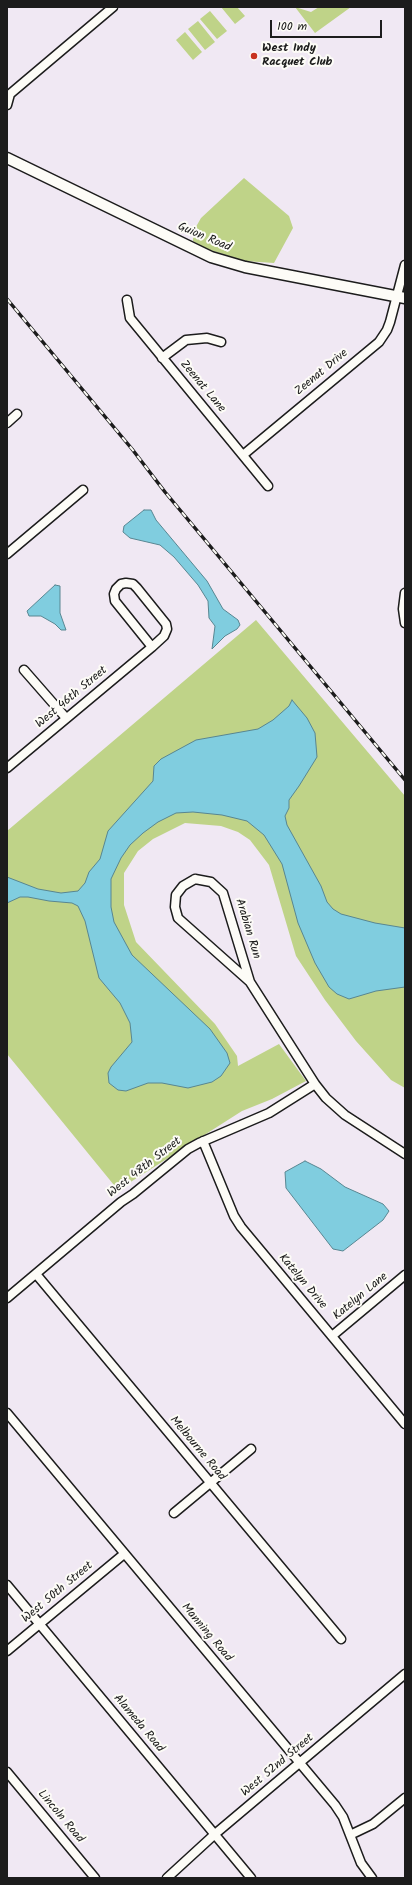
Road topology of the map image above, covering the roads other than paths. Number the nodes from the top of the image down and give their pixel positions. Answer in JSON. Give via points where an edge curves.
{"nodes":[{"id":1,"x":113,"y":7,"type":"edge"},
{"id":2,"x":9,"y":95,"type":"edge"},
{"id":3,"x":7,"y":105,"type":"edge"},
{"id":4,"x":7,"y":158,"type":"edge"},
{"id":5,"x":405,"y":265,"type":"edge"},
{"id":6,"x":401,"y":297,"type":"edge"},
{"id":7,"x":127,"y":300,"type":"dead end"},
{"id":8,"x":221,"y":342,"type":"dead end"},
{"id":9,"x":162,"y":358,"type":"junction"},
{"id":10,"x":17,"y":414,"type":"dead end"},
{"id":11,"x":7,"y":423,"type":"edge"},
{"id":12,"x":243,"y":455,"type":"junction"},
{"id":13,"x":268,"y":486,"type":"dead end"},
{"id":14,"x":83,"y":490,"type":"dead end"},
{"id":15,"x":7,"y":554,"type":"edge"},
{"id":16,"x":405,"y":593,"type":"edge"},
{"id":17,"x":405,"y":623,"type":"edge"},
{"id":18,"x":152,"y":647,"type":"junction"},
{"id":19,"x":24,"y":670,"type":"dead end"},
{"id":20,"x":66,"y":718,"type":"junction"},
{"id":21,"x":7,"y":768,"type":"edge"},
{"id":22,"x":250,"y":982,"type":"junction"},
{"id":23,"x":315,"y":1084,"type":"junction"},
{"id":24,"x":203,"y":1141,"type":"junction"},
{"id":25,"x":405,"y":1154,"type":"edge"},
{"id":26,"x":36,"y":1274,"type":"junction"},
{"id":27,"x":405,"y":1275,"type":"edge"},
{"id":28,"x":7,"y":1298,"type":"edge"},
{"id":29,"x":332,"y":1336,"type":"junction"},
{"id":30,"x":7,"y":1412,"type":"edge"},
{"id":31,"x":405,"y":1424,"type":"edge"},
{"id":32,"x":251,"y":1449,"type":"dead end"},
{"id":33,"x":210,"y":1483,"type":"junction"},
{"id":34,"x":174,"y":1513,"type":"dead end"},
{"id":35,"x":124,"y":1554,"type":"junction"},
{"id":36,"x":7,"y":1585,"type":"edge"},
{"id":37,"x":40,"y":1624,"type":"junction"},
{"id":38,"x":341,"y":1639,"type":"dead end"},
{"id":39,"x":7,"y":1651,"type":"edge"},
{"id":40,"x":405,"y":1674,"type":"edge"},
{"id":41,"x":300,"y":1763,"type":"junction"},
{"id":42,"x":7,"y":1772,"type":"edge"},
{"id":43,"x":405,"y":1798,"type":"edge"},
{"id":44,"x":215,"y":1834,"type":"junction"},
{"id":45,"x":350,"y":1835,"type":"junction"},
{"id":46,"x":95,"y":1878,"type":"edge"},
{"id":47,"x":168,"y":1878,"type":"edge"},
{"id":48,"x":251,"y":1878,"type":"edge"},
{"id":49,"x":372,"y":1878,"type":"edge"}],
"edges":[{"from":1,"to":2,"type":"street"},
{"from":2,"to":3,"type":"street"},
{"from":4,"to":6,"type":"street","name":"Guion Road","via":[[211,257],[245,267]]},
{"from":5,"to":6,"type":"street","name":"Zeenat Drive"},
{"from":6,"to":12,"type":"street","name":"Zeenat Drive","via":[[379,342]]},
{"from":7,"to":9,"type":"street","name":"Zeenat Lane","via":[[130,318]]},
{"from":8,"to":9,"type":"street","via":[[207,338],[186,340]]},
{"from":9,"to":12,"type":"street","name":"Zeenat Lane"},
{"from":10,"to":11,"type":"street"},
{"from":12,"to":13,"type":"street","name":"Zeenat Lane"},
{"from":14,"to":15,"type":"street"},
{"from":16,"to":17,"type":"street"},
{"from":18,"to":18,"type":"street","name":"West 46th Street","via":[[164,636],[166,624],[136,587],[129,583],[121,584],[115,590],[115,601]]},
{"from":18,"to":20,"type":"street","name":"West 46th Street"},
{"from":19,"to":20,"type":"street"},
{"from":20,"to":21,"type":"street","name":"West 46th Street"},
{"from":22,"to":22,"type":"street","name":"Arabian Run","via":[[178,918],[176,897],[186,883],[195,879],[206,880],[221,889]]},
{"from":22,"to":23,"type":"street","name":"Arabian Run"},
{"from":23,"to":24,"type":"street","name":"West 48th Street","via":[[269,1113]]},
{"from":23,"to":25,"type":"street","name":"Arabian Run","via":[[339,1111]]},
{"from":24,"to":26,"type":"street","name":"West 48th Street","via":[[188,1149],[125,1199]]},
{"from":24,"to":29,"type":"street","name":"Katelyn Drive","via":[[241,1227]]},
{"from":26,"to":28,"type":"street","name":"West 48th Street"},
{"from":26,"to":33,"type":"street","name":"Melbourne Road"},
{"from":27,"to":29,"type":"street","name":"Katelyn Lane"},
{"from":29,"to":31,"type":"street","name":"Katelyn Drive"},
{"from":30,"to":35,"type":"street","name":"Manning Road"},
{"from":32,"to":33,"type":"street"},
{"from":33,"to":34,"type":"street"},
{"from":33,"to":38,"type":"street","name":"Melbourne Road"},
{"from":35,"to":37,"type":"street","name":"West 50th Street"},
{"from":35,"to":41,"type":"street","name":"Manning Road"},
{"from":36,"to":37,"type":"street","name":"Alameda Road"},
{"from":37,"to":39,"type":"street","name":"West 50th Street"},
{"from":37,"to":44,"type":"street","name":"Alameda Road"},
{"from":40,"to":41,"type":"street","name":"West 52nd Street"},
{"from":41,"to":44,"type":"street","name":"West 52nd Street"},
{"from":41,"to":45,"type":"street","name":"Manning Road","via":[[337,1807]]},
{"from":42,"to":46,"type":"street","name":"Lincoln Road"},
{"from":43,"to":45,"type":"street","via":[[373,1824]]},
{"from":44,"to":47,"type":"street","name":"West 52nd Street"},
{"from":44,"to":48,"type":"street","name":"Alameda Road"},
{"from":45,"to":49,"type":"street","name":"Manning Road","via":[[361,1863]]}]}
